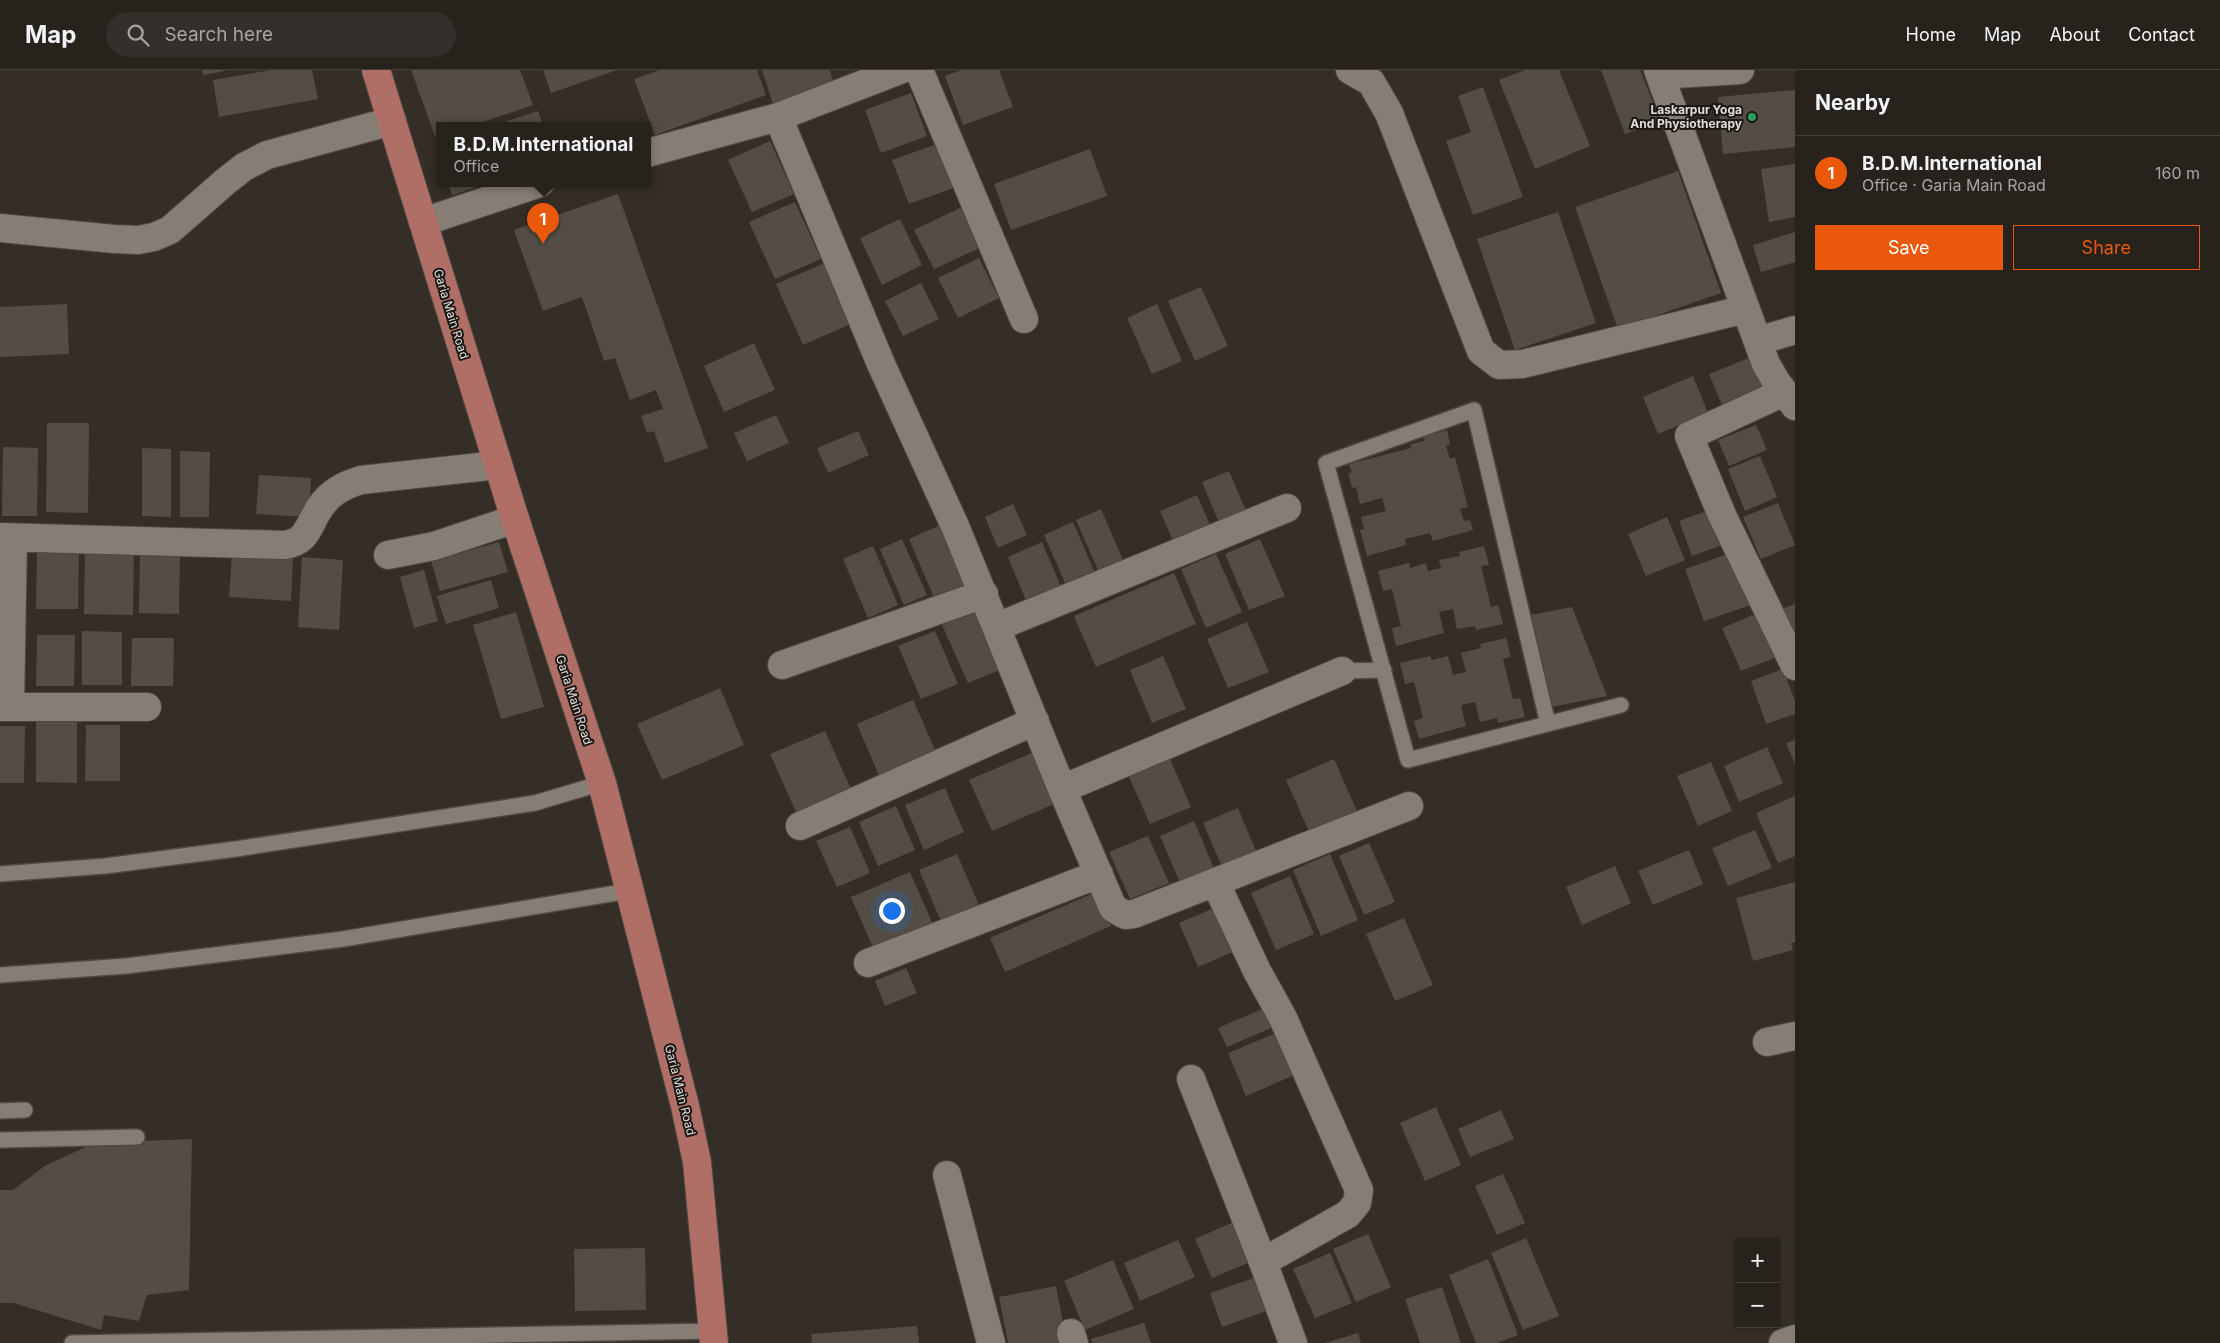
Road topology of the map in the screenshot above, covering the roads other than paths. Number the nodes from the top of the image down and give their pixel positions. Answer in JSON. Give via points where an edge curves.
{"nodes":[{"id":1,"x":376,"y":70,"type":"edge"},
{"id":2,"x":900,"y":70,"type":"edge"},
{"id":3,"x":919,"y":70,"type":"edge"},
{"id":4,"x":1350,"y":70,"type":"edge"},
{"id":5,"x":1740,"y":70,"type":"edge"},
{"id":6,"x":1659,"y":73,"type":"edge"},
{"id":7,"x":778,"y":118,"type":"junction"},
{"id":8,"x":392,"y":121,"type":"junction"},
{"id":9,"x":651,"y":152,"type":"edge"},
{"id":10,"x":528,"y":187,"type":"edge"},
{"id":11,"x":423,"y":222,"type":"junction"},
{"id":12,"x":0,"y":228,"type":"edge"},
{"id":13,"x":1746,"y":309,"type":"junction"},
{"id":14,"x":1024,"y":319,"type":"dead end"},
{"id":15,"x":1795,"y":330,"type":"edge"},
{"id":16,"x":1758,"y":341,"type":"junction"},
{"id":17,"x":1789,"y":399,"type":"edge"},
{"id":18,"x":498,"y":465,"type":"junction"},
{"id":19,"x":1288,"y":508,"type":"dead end"},
{"id":20,"x":514,"y":519,"type":"junction"},
{"id":21,"x":7,"y":538,"type":"edge"},
{"id":22,"x":388,"y":555,"type":"dead end"},
{"id":23,"x":984,"y":594,"type":"junction"},
{"id":24,"x":997,"y":628,"type":"junction"},
{"id":25,"x":782,"y":664,"type":"dead end"},
{"id":26,"x":1795,"y":666,"type":"edge"},
{"id":27,"x":1384,"y":670,"type":"junction"},
{"id":28,"x":1342,"y":671,"type":"joint"},
{"id":29,"x":1622,"y":705,"type":"dead end"},
{"id":30,"x":5,"y":707,"type":"edge"},
{"id":31,"x":147,"y":708,"type":"dead end"},
{"id":32,"x":1035,"y":721,"type":"junction"},
{"id":33,"x":1548,"y":724,"type":"junction"},
{"id":34,"x":602,"y":784,"type":"junction"},
{"id":35,"x":1062,"y":789,"type":"junction"},
{"id":36,"x":1409,"y":806,"type":"dead end"},
{"id":37,"x":800,"y":826,"type":"dead end"},
{"id":38,"x":0,"y":874,"type":"edge"},
{"id":39,"x":1099,"y":874,"type":"junction"},
{"id":40,"x":1216,"y":884,"type":"junction"},
{"id":41,"x":628,"y":891,"type":"junction"},
{"id":42,"x":868,"y":963,"type":"dead end"},
{"id":43,"x":0,"y":974,"type":"edge"},
{"id":44,"x":1795,"y":1036,"type":"edge"},
{"id":45,"x":1768,"y":1042,"type":"dead end"},
{"id":46,"x":1191,"y":1079,"type":"dead end"},
{"id":47,"x":25,"y":1110,"type":"dead end"},
{"id":48,"x":0,"y":1111,"type":"edge"},
{"id":49,"x":137,"y":1137,"type":"dead end"},
{"id":50,"x":0,"y":1140,"type":"edge"},
{"id":51,"x":946,"y":1175,"type":"dead end"},
{"id":52,"x":1263,"y":1262,"type":"junction"},
{"id":53,"x":714,"y":1337,"type":"edge"},
{"id":54,"x":1795,"y":1339,"type":"edge"},
{"id":55,"x":72,"y":1343,"type":"edge"},
{"id":56,"x":991,"y":1343,"type":"edge"},
{"id":57,"x":1293,"y":1343,"type":"edge"},
{"id":58,"x":1783,"y":1343,"type":"edge"}],
"edges":[{"from":1,"to":8,"type":"main road","name":"Garia Main Road"},
{"from":2,"to":7,"type":"street"},
{"from":3,"to":14,"type":"street"},
{"from":4,"to":13,"type":"street","via":[[1371,82],[1389,113],[1481,351],[1499,365],[1523,364]]},
{"from":5,"to":6,"type":"street"},
{"from":6,"to":13,"type":"street"},
{"from":7,"to":9,"type":"street"},
{"from":7,"to":23,"type":"street","via":[[881,364]]},
{"from":8,"to":11,"type":"main road","name":"Garia Main Road"},
{"from":8,"to":12,"type":"street","via":[[267,154],[232,176],[170,230],[154,236],[138,240],[114,239]]},
{"from":10,"to":11,"type":"street"},
{"from":11,"to":18,"type":"main road","name":"Garia Main Road"},
{"from":13,"to":16,"type":"street"},
{"from":15,"to":16,"type":"street"},
{"from":16,"to":17,"type":"street","via":[[1771,374]]},
{"from":17,"to":26,"type":"street","via":[[1689,436],[1722,515]]},
{"from":18,"to":20,"type":"main road","name":"Garia Main Road"},
{"from":18,"to":21,"type":"street","via":[[361,480],[343,485],[316,514],[310,531],[303,538],[285,545]]},
{"from":19,"to":24,"type":"street"},
{"from":20,"to":22,"type":"street","via":[[434,546]]},
{"from":20,"to":34,"type":"main road","name":"Garia Main Road"},
{"from":21,"to":30,"type":"street"},
{"from":23,"to":24,"type":"street"},
{"from":23,"to":25,"type":"street"},
{"from":24,"to":32,"type":"street"},
{"from":27,"to":28,"type":"lane"},
{"from":27,"to":33,"type":"lane","via":[[1408,760]]},
{"from":27,"to":33,"type":"lane","via":[[1326,463],[1474,410]]},
{"from":28,"to":35,"type":"street"},
{"from":29,"to":33,"type":"lane"},
{"from":30,"to":31,"type":"street"},
{"from":32,"to":35,"type":"street"},
{"from":32,"to":37,"type":"street"},
{"from":34,"to":38,"type":"lane","via":[[535,803],[236,849],[105,866]]},
{"from":34,"to":41,"type":"main road","name":"Garia Main Road"},
{"from":35,"to":39,"type":"street"},
{"from":36,"to":40,"type":"street"},
{"from":39,"to":40,"type":"street","via":[[1113,908],[1125,915]]},
{"from":39,"to":42,"type":"street"},
{"from":40,"to":52,"type":"street","via":[[1283,1018],[1360,1190],[1357,1203],[1348,1214]]},
{"from":41,"to":43,"type":"lane","via":[[343,939],[126,966]]},
{"from":41,"to":53,"type":"main road","name":"Garia Main Road","via":[[697,1162]]},
{"from":44,"to":45,"type":"street"},
{"from":46,"to":52,"type":"street"},
{"from":47,"to":48,"type":"lane"},
{"from":49,"to":50,"type":"lane"},
{"from":51,"to":56,"type":"street"},
{"from":52,"to":57,"type":"street"},
{"from":53,"to":55,"type":"lane"},
{"from":54,"to":58,"type":"street"}]}
